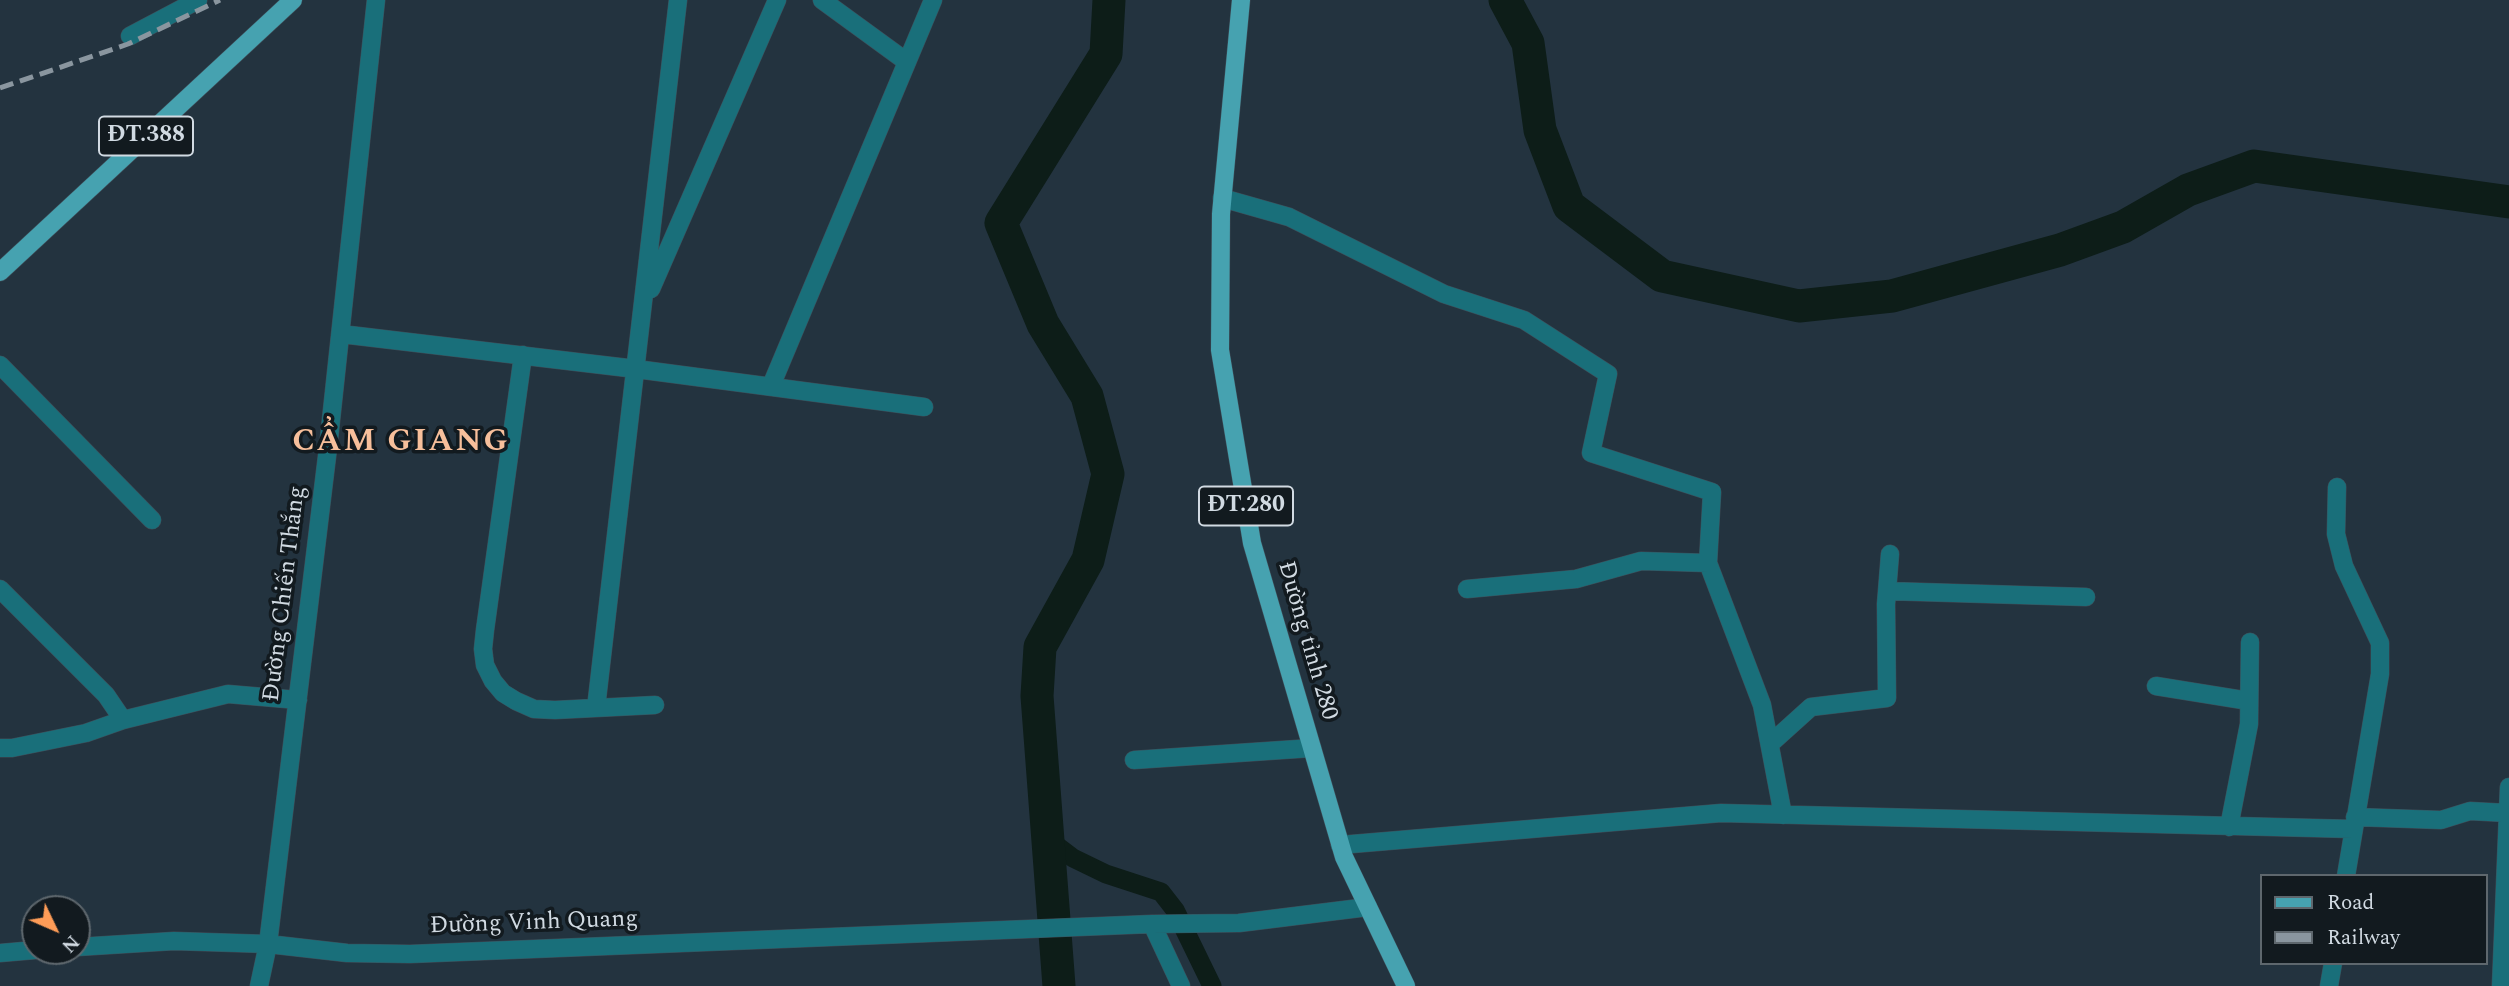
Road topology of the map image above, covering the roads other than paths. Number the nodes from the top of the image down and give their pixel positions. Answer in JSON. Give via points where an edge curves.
{"nodes":[{"id":1,"x":198,"y":0,"type":"edge"},
{"id":2,"x":293,"y":0,"type":"edge"},
{"id":3,"x":376,"y":0,"type":"edge"},
{"id":4,"x":678,"y":0,"type":"edge"},
{"id":5,"x":777,"y":0,"type":"edge"},
{"id":6,"x":821,"y":0,"type":"edge"},
{"id":7,"x":933,"y":0,"type":"edge"},
{"id":8,"x":1241,"y":0,"type":"edge"},
{"id":9,"x":130,"y":36,"type":"dead end"},
{"id":10,"x":907,"y":62,"type":"junction"},
{"id":11,"x":1222,"y":198,"type":"junction"},
{"id":12,"x":0,"y":272,"type":"edge"},
{"id":13,"x":643,"y":307,"type":"junction"},
{"id":14,"x":341,"y":334,"type":"junction"},
{"id":15,"x":523,"y":355,"type":"junction"},
{"id":16,"x":0,"y":365,"type":"edge"},
{"id":17,"x":636,"y":369,"type":"junction"},
{"id":18,"x":771,"y":386,"type":"junction"},
{"id":19,"x":924,"y":407,"type":"dead end"},
{"id":20,"x":2337,"y":487,"type":"dead end"},
{"id":21,"x":152,"y":520,"type":"dead end"},
{"id":22,"x":1890,"y":554,"type":"dead end"},
{"id":23,"x":1707,"y":563,"type":"junction"},
{"id":24,"x":0,"y":589,"type":"edge"},
{"id":25,"x":1467,"y":589,"type":"dead end"},
{"id":26,"x":1887,"y":591,"type":"junction"},
{"id":27,"x":2086,"y":597,"type":"dead end"},
{"id":28,"x":2250,"y":642,"type":"dead end"},
{"id":29,"x":2156,"y":686,"type":"dead end"},
{"id":30,"x":298,"y":700,"type":"junction"},
{"id":31,"x":2249,"y":701,"type":"junction"},
{"id":32,"x":655,"y":705,"type":"dead end"},
{"id":33,"x":596,"y":708,"type":"junction"},
{"id":34,"x":123,"y":720,"type":"junction"},
{"id":35,"x":1770,"y":744,"type":"junction"},
{"id":36,"x":0,"y":748,"type":"edge"},
{"id":37,"x":1312,"y":748,"type":"junction"},
{"id":38,"x":1135,"y":760,"type":"dead end"},
{"id":39,"x":2509,"y":787,"type":"edge"},
{"id":40,"x":1783,"y":815,"type":"junction"},
{"id":41,"x":2354,"y":823,"type":"junction"},
{"id":42,"x":2507,"y":825,"type":"edge"},
{"id":43,"x":2229,"y":827,"type":"junction"},
{"id":44,"x":1340,"y":845,"type":"junction"},
{"id":45,"x":2346,"y":874,"type":"edge"},
{"id":46,"x":1368,"y":907,"type":"junction"},
{"id":47,"x":1152,"y":924,"type":"junction"},
{"id":48,"x":268,"y":944,"type":"junction"},
{"id":49,"x":91,"y":946,"type":"edge"},
{"id":50,"x":21,"y":951,"type":"edge"},
{"id":51,"x":0,"y":953,"type":"edge"},
{"id":52,"x":2505,"y":953,"type":"edge"},
{"id":53,"x":2333,"y":965,"type":"edge"},
{"id":54,"x":260,"y":986,"type":"edge"},
{"id":55,"x":1181,"y":986,"type":"edge"},
{"id":56,"x":1406,"y":986,"type":"edge"},
{"id":57,"x":2329,"y":986,"type":"edge"},
{"id":58,"x":2501,"y":986,"type":"edge"}],
"edges":[{"from":1,"to":9,"type":"street"},
{"from":2,"to":12,"type":"main road","number":"ĐT.388"},
{"from":3,"to":14,"type":"street","name":"Đường Chiến Thắng"},
{"from":4,"to":13,"type":"street"},
{"from":5,"to":13,"type":"street"},
{"from":6,"to":10,"type":"street"},
{"from":7,"to":10,"type":"street"},
{"from":8,"to":11,"type":"main road","name":"Đường tỉnh 280","number":"ĐT.280"},
{"from":10,"to":18,"type":"street"},
{"from":11,"to":23,"type":"street","via":[[1289,218],[1444,294],[1524,320],[1608,374],[1591,453],[1712,492]]},
{"from":11,"to":37,"type":"main road","name":"Đường tỉnh 280","number":"ĐT.280","via":[[1220,350],[1247,515]]},
{"from":13,"to":17,"type":"street"},
{"from":14,"to":15,"type":"street"},
{"from":14,"to":30,"type":"street","name":"Đường Chiến Thắng"},
{"from":15,"to":17,"type":"street"},
{"from":15,"to":33,"type":"street","via":[[485,629],[485,665],[503,693],[534,709]]},
{"from":16,"to":21,"type":"street"},
{"from":17,"to":18,"type":"street"},
{"from":17,"to":33,"type":"street"},
{"from":18,"to":19,"type":"street"},
{"from":20,"to":41,"type":"street","via":[[2336,534],[2344,566],[2380,643]]},
{"from":22,"to":26,"type":"street"},
{"from":23,"to":25,"type":"street","via":[[1641,561],[1576,579]]},
{"from":23,"to":35,"type":"street","via":[[1762,705]]},
{"from":24,"to":34,"type":"street","via":[[106,695]]},
{"from":26,"to":27,"type":"street"},
{"from":26,"to":35,"type":"street","via":[[1887,698],[1811,707]]},
{"from":28,"to":31,"type":"street"},
{"from":29,"to":31,"type":"street"},
{"from":30,"to":34,"type":"street","via":[[228,695]]},
{"from":30,"to":48,"type":"street","name":"Đường Chiến Thắng"},
{"from":31,"to":43,"type":"street","via":[[2246,746]]},
{"from":32,"to":33,"type":"street"},
{"from":34,"to":36,"type":"street","via":[[86,733]]},
{"from":35,"to":40,"type":"street"},
{"from":37,"to":38,"type":"street"},
{"from":37,"to":44,"type":"main road","name":"Đường tỉnh 280","number":"ĐT.280"},
{"from":39,"to":42,"type":"street"},
{"from":40,"to":43,"type":"street"},
{"from":40,"to":44,"type":"street","via":[[1721,813]]},
{"from":41,"to":42,"type":"street","via":[[2441,820],[2470,811]]},
{"from":41,"to":43,"type":"street"},
{"from":41,"to":45,"type":"street"},
{"from":42,"to":52,"type":"street"},
{"from":44,"to":46,"type":"main road","name":"Đường tỉnh 280","number":"ĐT.280"},
{"from":46,"to":47,"type":"street","name":"Đường Vinh Quang","via":[[1238,923]]},
{"from":46,"to":56,"type":"main road","name":"Đường tỉnh 280","number":"ĐT.280"},
{"from":47,"to":48,"type":"street","name":"Đường Vinh Quang","via":[[410,954]]},
{"from":47,"to":55,"type":"street"},
{"from":48,"to":49,"type":"street","name":"Đường Vinh Quang","via":[[174,941]]},
{"from":48,"to":54,"type":"street","name":"Đường Chiến Thắng"},
{"from":50,"to":51,"type":"street"},
{"from":52,"to":58,"type":"street"},
{"from":53,"to":57,"type":"street"}]}
